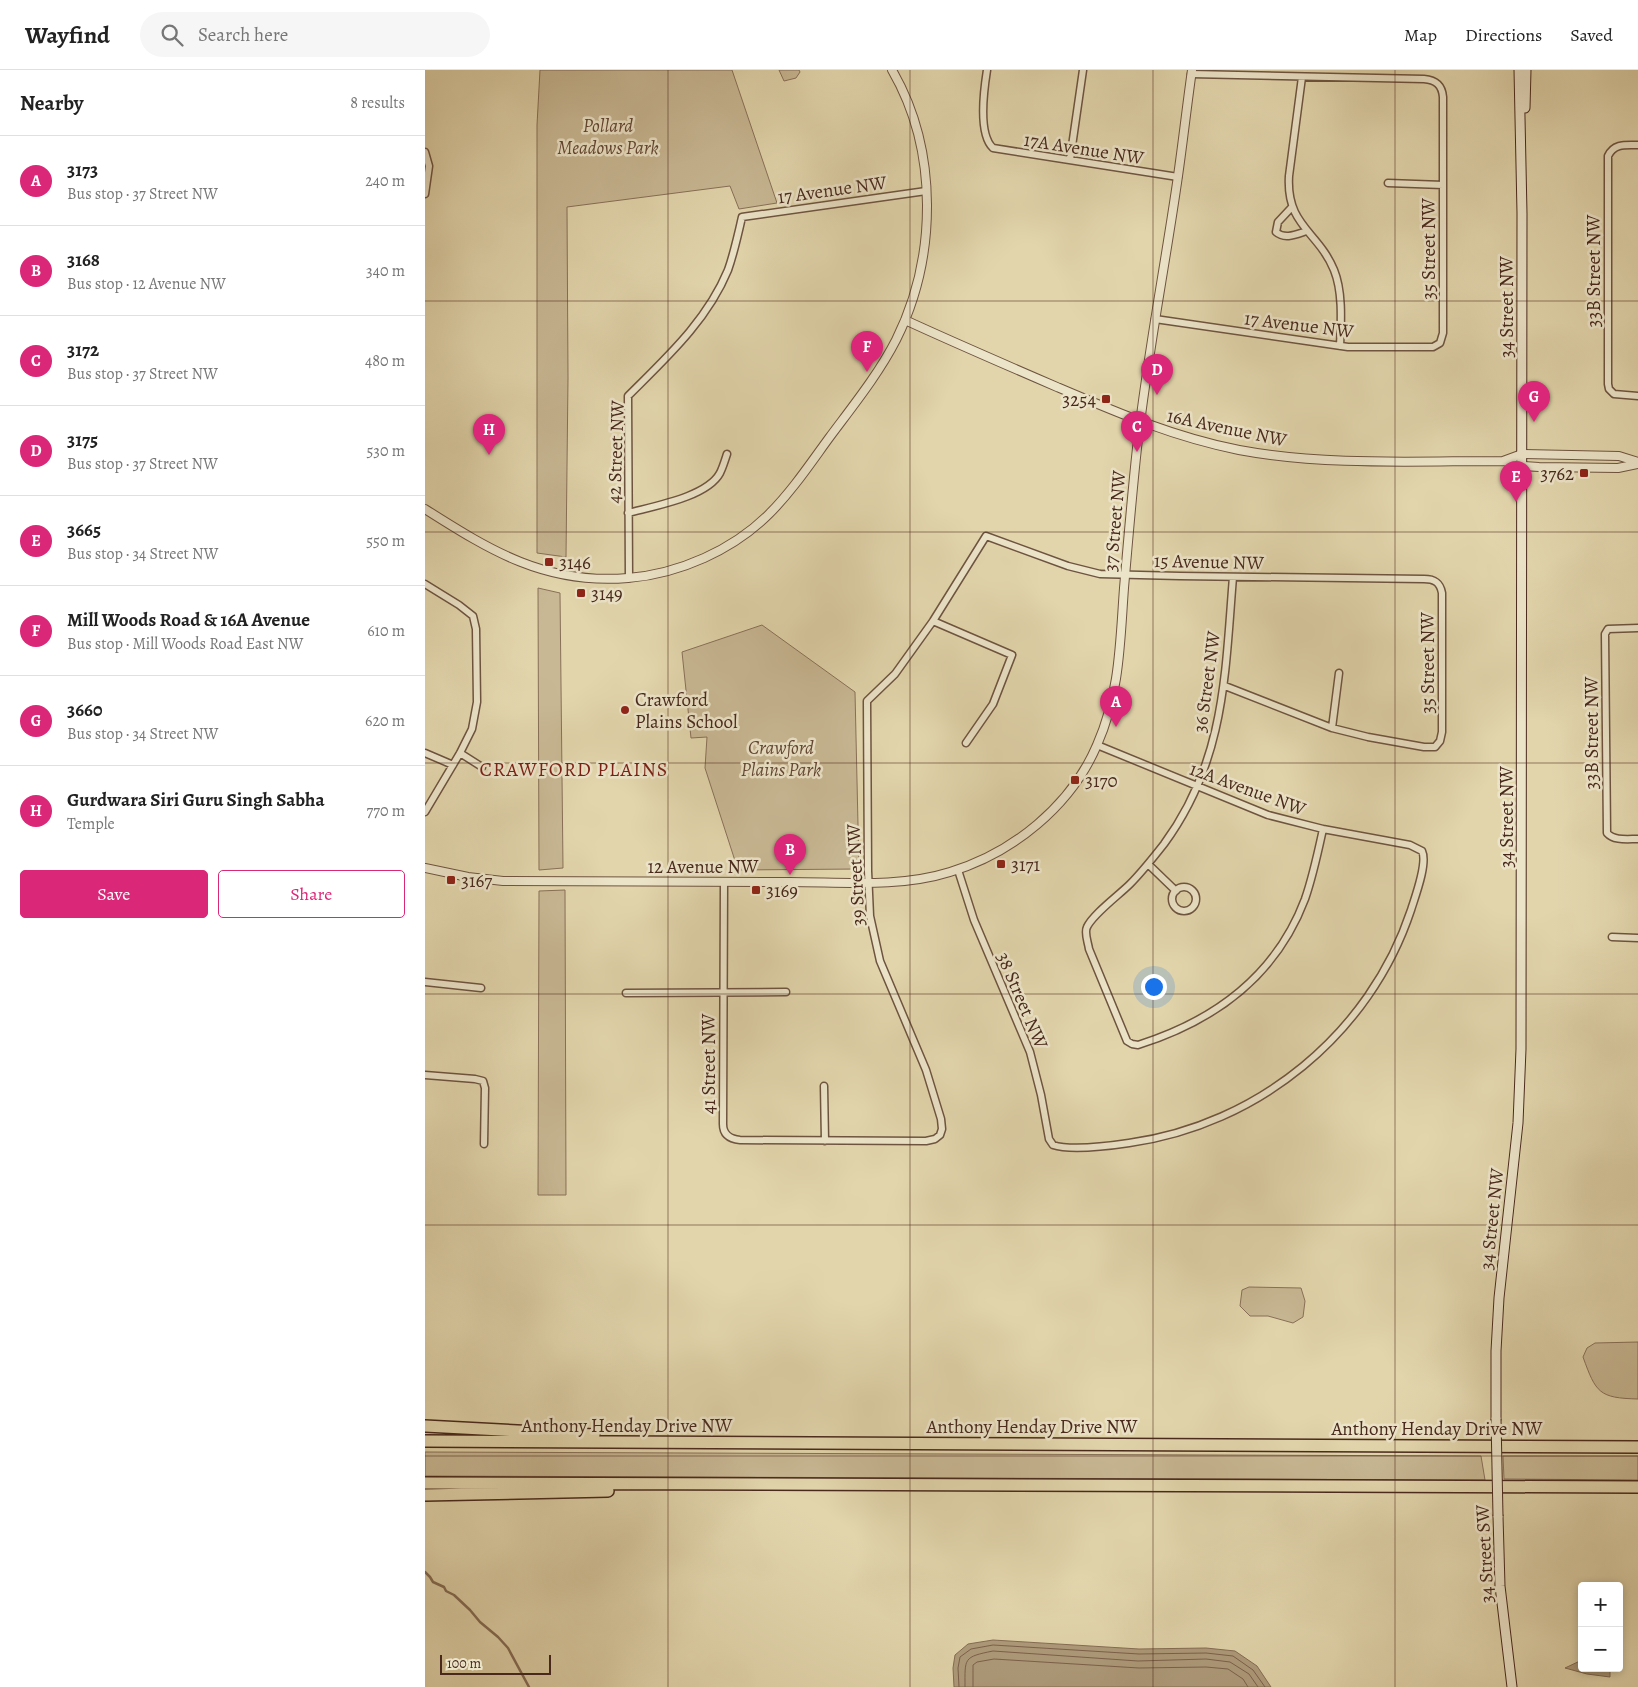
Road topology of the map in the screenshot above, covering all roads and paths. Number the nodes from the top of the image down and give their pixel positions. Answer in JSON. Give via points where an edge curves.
{"nodes":[{"id":1,"x":892,"y":70,"type":"edge"},
{"id":2,"x":987,"y":70,"type":"edge"},
{"id":3,"x":1083,"y":70,"type":"edge"},
{"id":4,"x":1519,"y":70,"type":"edge"},
{"id":5,"x":1526,"y":70,"type":"edge"},
{"id":6,"x":1191,"y":72,"type":"edge"},
{"id":7,"x":1302,"y":77,"type":"junction"},
{"id":8,"x":1638,"y":146,"type":"edge"},
{"id":9,"x":425,"y":152,"type":"edge"},
{"id":10,"x":1070,"y":160,"type":"junction"},
{"id":11,"x":1178,"y":177,"type":"junction"},
{"id":12,"x":1388,"y":183,"type":"dead end"},
{"id":13,"x":1443,"y":185,"type":"junction"},
{"id":14,"x":926,"y":191,"type":"junction"},
{"id":15,"x":425,"y":194,"type":"edge"},
{"id":16,"x":1292,"y":206,"type":"junction"},
{"id":17,"x":1522,"y":213,"type":"junction"},
{"id":18,"x":742,"y":217,"type":"joint"},
{"id":19,"x":1307,"y":231,"type":"junction"},
{"id":20,"x":1155,"y":319,"type":"junction"},
{"id":21,"x":905,"y":320,"type":"junction"},
{"id":22,"x":1440,"y":343,"type":"joint"},
{"id":23,"x":1340,"y":346,"type":"junction"},
{"id":24,"x":1638,"y":396,"type":"edge"},
{"id":25,"x":1140,"y":422,"type":"junction"},
{"id":26,"x":727,"y":454,"type":"dead end"},
{"id":27,"x":1522,"y":454,"type":"junction"},
{"id":28,"x":1503,"y":461,"type":"junction"},
{"id":29,"x":1638,"y":463,"type":"edge"},
{"id":30,"x":1522,"y":466,"type":"junction"},
{"id":31,"x":425,"y":509,"type":"edge"},
{"id":32,"x":628,"y":513,"type":"junction"},
{"id":33,"x":986,"y":536,"type":"joint"},
{"id":34,"x":1125,"y":575,"type":"junction"},
{"id":35,"x":1233,"y":577,"type":"junction"},
{"id":36,"x":629,"y":578,"type":"junction"},
{"id":37,"x":1437,"y":582,"type":"joint"},
{"id":38,"x":425,"y":584,"type":"edge"},
{"id":39,"x":933,"y":621,"type":"junction"},
{"id":40,"x":1638,"y":628,"type":"edge"},
{"id":41,"x":1339,"y":673,"type":"dead end"},
{"id":42,"x":1225,"y":686,"type":"junction"},
{"id":43,"x":1332,"y":728,"type":"junction"},
{"id":44,"x":966,"y":743,"type":"dead end"},
{"id":45,"x":1097,"y":745,"type":"junction"},
{"id":46,"x":425,"y":753,"type":"edge"},
{"id":47,"x":460,"y":754,"type":"junction"},
{"id":48,"x":453,"y":765,"type":"junction"},
{"id":49,"x":482,"y":767,"type":"dead end"},
{"id":50,"x":1197,"y":786,"type":"junction"},
{"id":51,"x":1052,"y":811,"type":"joint"},
{"id":52,"x":425,"y":812,"type":"edge"},
{"id":53,"x":1323,"y":829,"type":"junction"},
{"id":54,"x":1638,"y":839,"type":"edge"},
{"id":55,"x":1148,"y":864,"type":"junction"},
{"id":56,"x":425,"y":868,"type":"edge"},
{"id":57,"x":959,"y":870,"type":"junction"},
{"id":58,"x":723,"y":882,"type":"junction"},
{"id":59,"x":869,"y":882,"type":"junction"},
{"id":60,"x":1176,"y":890,"type":"dead end"},
{"id":61,"x":1612,"y":937,"type":"dead end"},
{"id":62,"x":1638,"y":938,"type":"edge"},
{"id":63,"x":425,"y":982,"type":"edge"},
{"id":64,"x":481,"y":988,"type":"dead end"},
{"id":65,"x":723,"y":992,"type":"junction"},
{"id":66,"x":786,"y":992,"type":"dead end"},
{"id":67,"x":626,"y":993,"type":"dead end"},
{"id":68,"x":425,"y":1075,"type":"edge"},
{"id":69,"x":824,"y":1086,"type":"dead end"},
{"id":70,"x":825,"y":1141,"type":"junction"},
{"id":71,"x":1051,"y":1143,"type":"joint"},
{"id":72,"x":484,"y":1144,"type":"dead end"},
{"id":73,"x":1496,"y":1419,"type":"joint"},
{"id":74,"x":425,"y":1426,"type":"edge"},
{"id":75,"x":425,"y":1442,"type":"edge"},
{"id":76,"x":775,"y":1443,"type":"junction"},
{"id":77,"x":1638,"y":1447,"type":"edge"},
{"id":78,"x":425,"y":1483,"type":"edge"},
{"id":79,"x":664,"y":1484,"type":"junction"},
{"id":80,"x":1638,"y":1487,"type":"edge"},
{"id":81,"x":425,"y":1495,"type":"edge"},
{"id":82,"x":1512,"y":1687,"type":"edge"}],
"edges":[{"from":1,"to":14,"type":"street","via":[[915,124]]},
{"from":2,"to":10,"type":"street","name":"17A Avenue NW","via":[[984,105],[988,143],[997,150]]},
{"from":3,"to":10,"type":"street"},
{"from":4,"to":17,"type":"main road","name":"34 Street NW"},
{"from":5,"to":17,"type":"main road","name":"34 Street NW"},
{"from":6,"to":7,"type":"street"},
{"from":6,"to":11,"type":"street","name":"37 Street NW"},
{"from":7,"to":13,"type":"street","name":"35 Street NW","via":[[1433,80],[1442,90],[1443,98]]},
{"from":7,"to":16,"type":"street","via":[[1289,176]]},
{"from":8,"to":24,"type":"street","name":"33B Street NW","via":[[1618,146],[1611,150],[1609,156],[1608,384],[1611,392],[1619,396]]},
{"from":9,"to":15,"type":"street","via":[[429,166]]},
{"from":10,"to":11,"type":"street","name":"17A Avenue NW"},
{"from":11,"to":20,"type":"street","name":"37 Street NW"},
{"from":12,"to":13,"type":"street","name":"35 Street NW"},
{"from":13,"to":22,"type":"street","name":"35 Street NW","via":[[1443,333]]},
{"from":14,"to":18,"type":"street","name":"17 Avenue NW"},
{"from":14,"to":21,"type":"street","via":[[923,256],[917,287]]},
{"from":16,"to":19,"type":"street"},
{"from":16,"to":19,"type":"street","via":[[1278,222],[1276,232],[1285,236]]},
{"from":17,"to":27,"type":"main road","name":"34 Street NW"},
{"from":18,"to":32,"type":"street","name":"42 Street NW","via":[[727,272],[699,320],[628,396]]},
{"from":19,"to":23,"type":"street","via":[[1324,250],[1335,271],[1339,291]]},
{"from":20,"to":23,"type":"street","name":"17 Avenue NW"},
{"from":20,"to":25,"type":"street","name":"37 Street NW"},
{"from":21,"to":25,"type":"street","name":"16A Avenue NW"},
{"from":21,"to":36,"type":"street","via":[[872,379],[792,488],[769,514],[737,540],[705,557],[672,569]]},
{"from":22,"to":23,"type":"street","name":"17 Avenue NW","via":[[1429,347]]},
{"from":25,"to":28,"type":"street","name":"16A Avenue NW","via":[[1217,445],[1293,458]]},
{"from":25,"to":34,"type":"street","name":"37 Street NW"},
{"from":26,"to":32,"type":"street","name":"42 Street NW","via":[[720,473],[713,481],[689,496]]},
{"from":27,"to":28,"type":"street","name":"16A Avenue NW"},
{"from":27,"to":29,"type":"street","name":"16A Avenue NW","via":[[1619,456]]},
{"from":27,"to":30,"type":"main road","name":"34 Street NW"},
{"from":28,"to":30,"type":"street","name":"16A Avenue NW"},
{"from":29,"to":30,"type":"street","name":"16A Avenue NW","via":[[1619,468]]},
{"from":30,"to":73,"type":"main road","name":"34 Street NW","via":[[1521,1050],[1518,1123],[1499,1298]]},
{"from":31,"to":36,"type":"street","via":[[472,538],[527,565],[573,576]]},
{"from":32,"to":36,"type":"street","name":"42 Street NW"},
{"from":33,"to":34,"type":"street","name":"15 Avenue NW","via":[[1078,569]]},
{"from":33,"to":39,"type":"street","name":"39 Street NW"},
{"from":34,"to":35,"type":"street","name":"15 Avenue NW"},
{"from":34,"to":45,"type":"street","name":"37 Street NW","via":[[1116,686]]},
{"from":35,"to":37,"type":"street","name":"15 Avenue NW","via":[[1424,579]]},
{"from":35,"to":42,"type":"street","name":"36 Street NW"},
{"from":37,"to":43,"type":"street","name":"35 Street NW","via":[[1443,593],[1442,732],[1438,744],[1428,748]]},
{"from":38,"to":47,"type":"street","via":[[469,612],[476,629],[476,714]]},
{"from":39,"to":44,"type":"street","via":[[1012,655],[993,704]]},
{"from":39,"to":59,"type":"street","name":"39 Street NW","via":[[895,674],[867,701]]},
{"from":40,"to":54,"type":"street","name":"33B Street NW","via":[[1608,629],[1605,634],[1607,833],[1616,838]]},
{"from":41,"to":43,"type":"street"},
{"from":42,"to":43,"type":"street"},
{"from":42,"to":50,"type":"street","name":"36 Street NW","via":[[1216,732]]},
{"from":45,"to":50,"type":"street","name":"12A Avenue NW"},
{"from":45,"to":51,"type":"street","name":"37 Street NW","via":[[1073,787]]},
{"from":46,"to":48,"type":"street"},
{"from":47,"to":48,"type":"street"},
{"from":47,"to":49,"type":"street"},
{"from":48,"to":52,"type":"street"},
{"from":50,"to":53,"type":"street","name":"12A Avenue NW","via":[[1268,814]]},
{"from":50,"to":55,"type":"street","name":"36 Street NW","via":[[1177,824]]},
{"from":51,"to":57,"type":"street","name":"12 Avenue NW","via":[[1005,848]]},
{"from":53,"to":55,"type":"street","name":"36 Street NW","via":[[1303,905],[1261,970],[1237,994],[1199,1020],[1138,1045],[1127,1041],[1120,1027],[1089,949],[1086,928]]},
{"from":53,"to":71,"type":"street","name":"12A Avenue NW","via":[[1410,845],[1422,851],[1424,858],[1402,933],[1389,961],[1351,1018],[1309,1062],[1258,1098],[1225,1115],[1152,1139],[1107,1146],[1060,1146]]},
{"from":55,"to":60,"type":"street"},
{"from":56,"to":58,"type":"street","name":"12 Avenue NW","via":[[503,881]]},
{"from":57,"to":59,"type":"street","name":"12 Avenue NW","via":[[907,881]]},
{"from":57,"to":71,"type":"street","name":"38 Street NW","via":[[974,920],[1030,1052]]},
{"from":58,"to":59,"type":"street","name":"12 Avenue NW"},
{"from":58,"to":65,"type":"street","name":"41 Street NW"},
{"from":59,"to":70,"type":"street","name":"39 Street NW","via":[[870,916],[883,969],[934,1092],[942,1125],[938,1137],[926,1141]]},
{"from":61,"to":62,"type":"street"},
{"from":63,"to":64,"type":"street"},
{"from":65,"to":66,"type":"street","name":"41 Street NW"},
{"from":65,"to":67,"type":"street","name":"41 Street NW"},
{"from":65,"to":70,"type":"street","name":"41 Street NW","via":[[723,1124],[726,1134],[740,1140]]},
{"from":68,"to":72,"type":"street","via":[[483,1081]]},
{"from":69,"to":70,"type":"street"},
{"from":73,"to":82,"type":"main road","name":"34 Street SW","bridge":true,"via":[[1501,1586]]},
{"from":74,"to":76,"type":"highway"},
{"from":75,"to":76,"type":"highway","name":"Anthony Henday Drive NW"},
{"from":76,"to":77,"type":"highway","name":"Anthony Henday Drive NW"},
{"from":78,"to":79,"type":"highway"},
{"from":79,"to":80,"type":"highway"},
{"from":79,"to":81,"type":"highway","via":[[630,1491]]}]}
